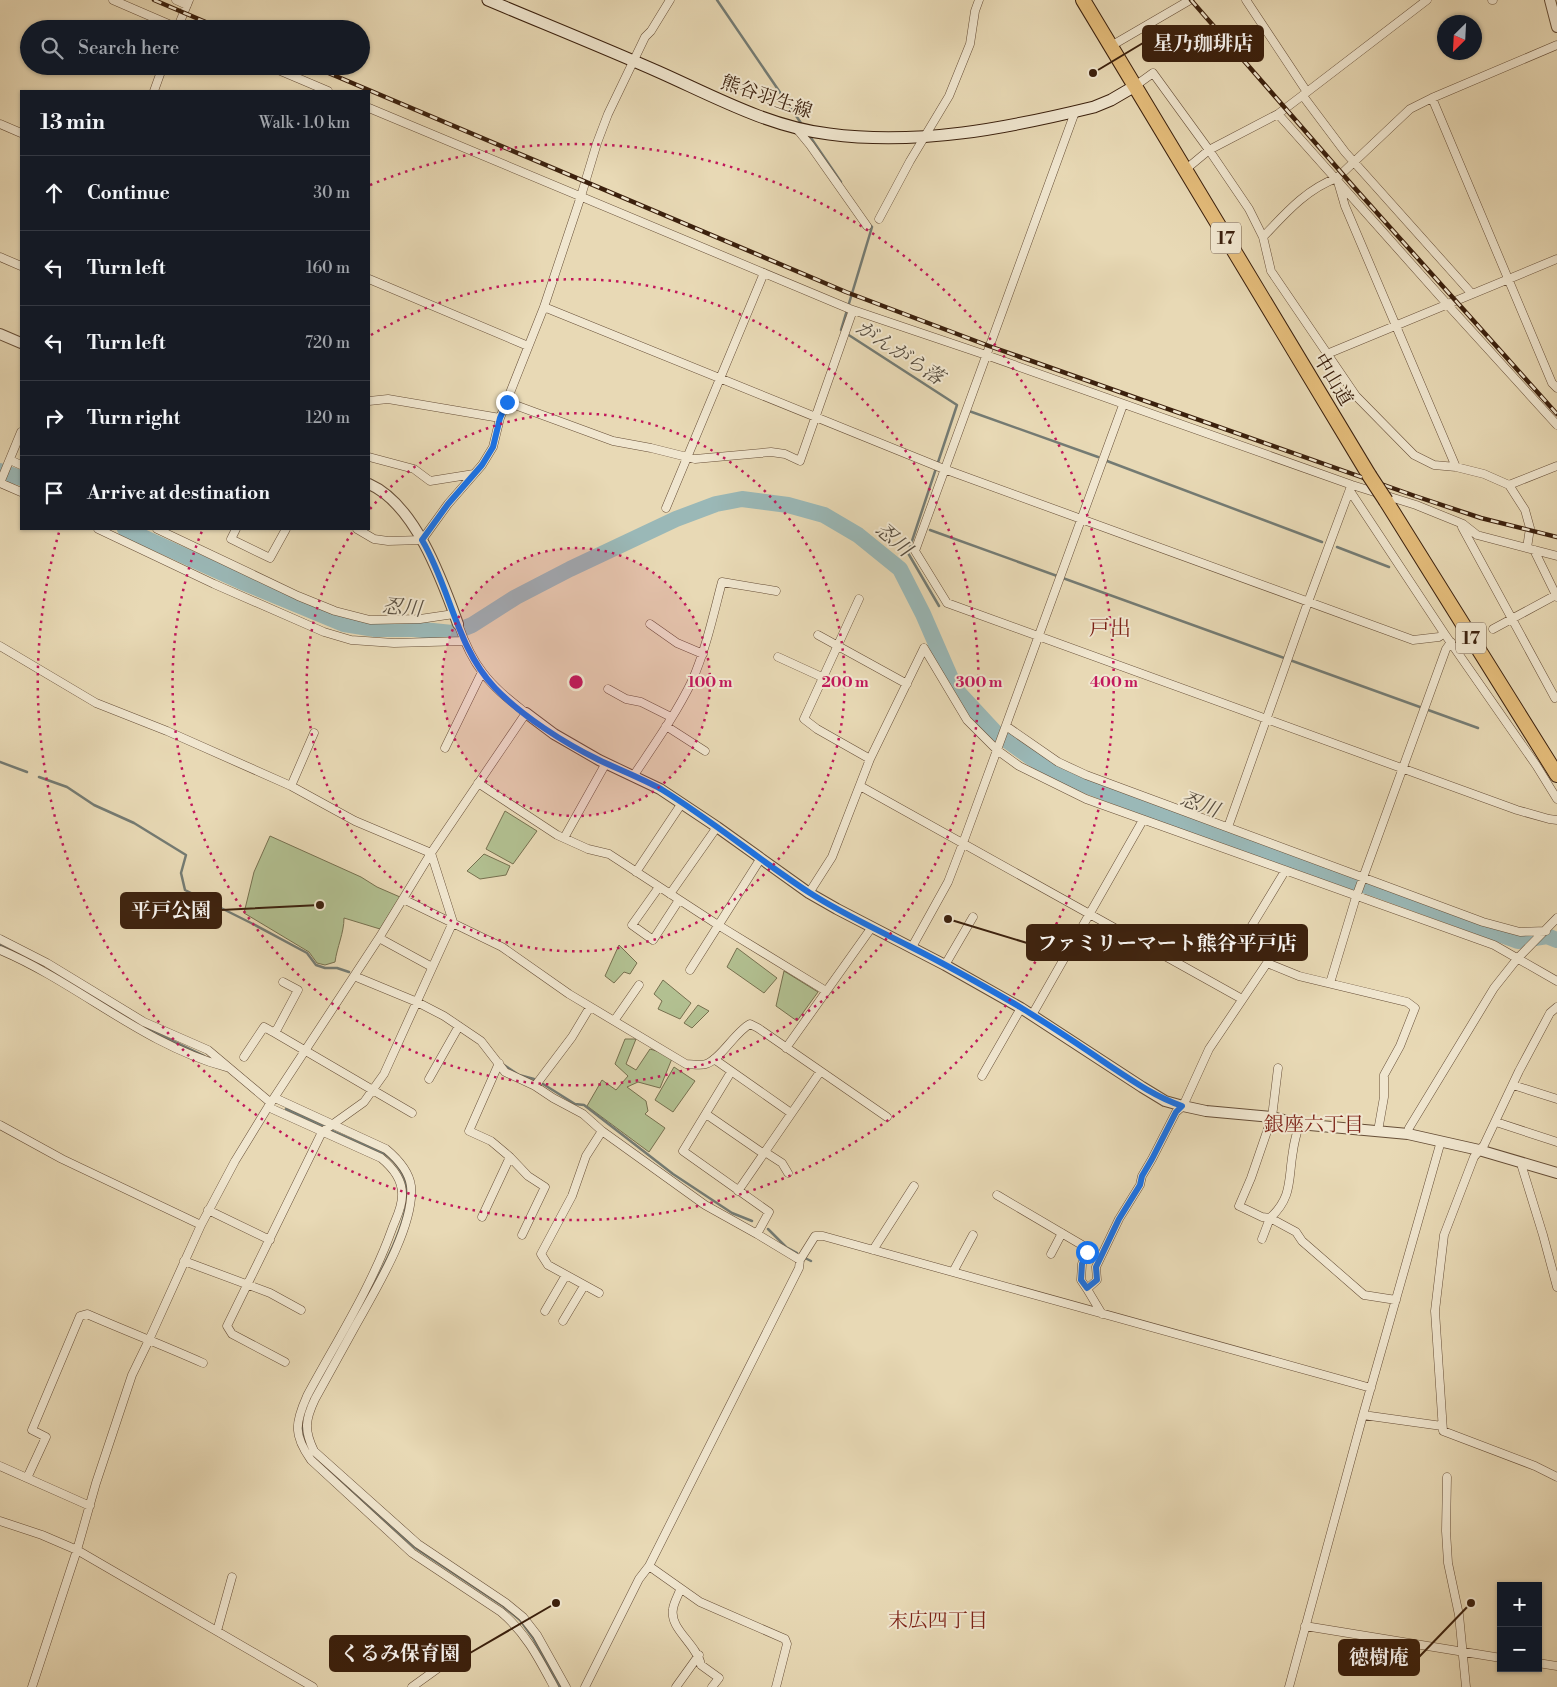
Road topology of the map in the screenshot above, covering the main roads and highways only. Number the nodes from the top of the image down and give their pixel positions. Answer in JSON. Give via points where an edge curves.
{"nodes":[{"id":1,"x":488,"y":0,"type":"edge"},
{"id":2,"x":1083,"y":0,"type":"edge"},
{"id":3,"x":1135,"y":86,"type":"junction"},
{"id":4,"x":1557,"y":775,"type":"edge"}],
"edges":[{"from":1,"to":3,"type":"main road","name":"熊谷羽生線","via":[[744,110],[797,128],[862,138],[957,134],[1075,112],[1111,100]]},
{"from":2,"to":3,"type":"highway","name":"中山道","number":"17"},
{"from":3,"to":4,"type":"highway","name":"中山道","number":"17","bridge":true,"via":[[1370,475]]}]}
